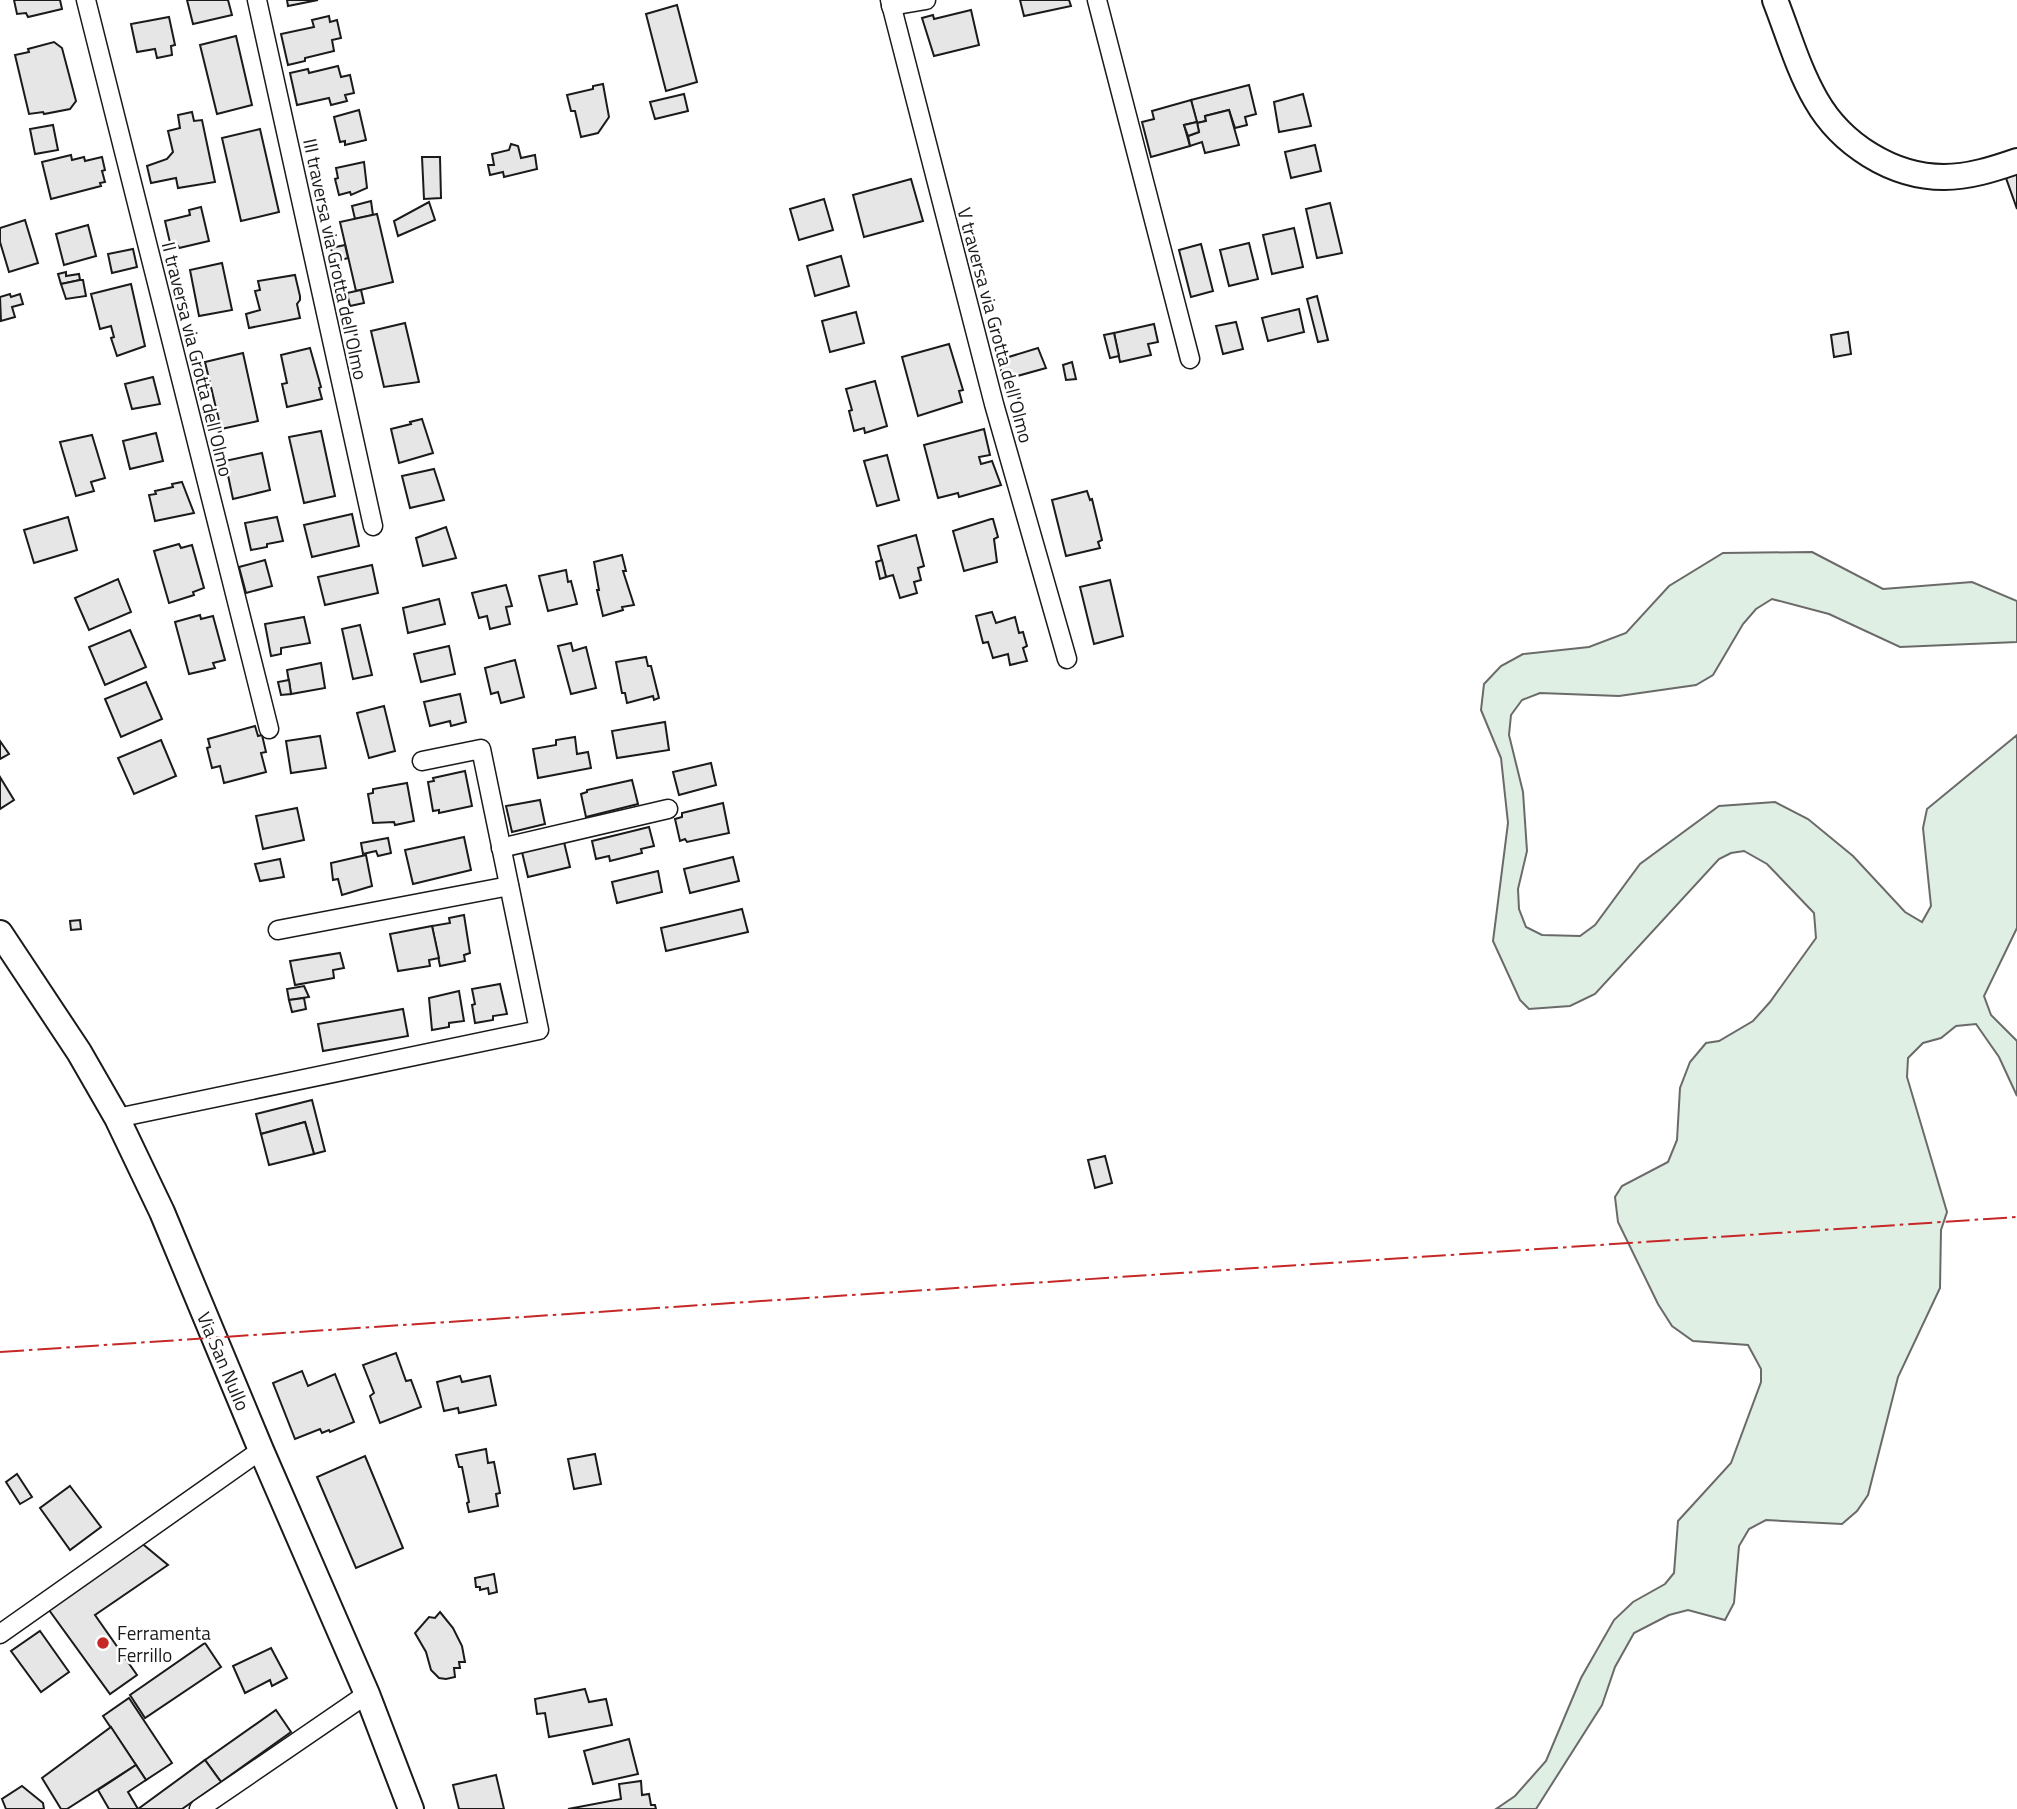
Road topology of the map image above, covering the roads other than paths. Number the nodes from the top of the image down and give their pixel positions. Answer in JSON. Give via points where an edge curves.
{"nodes":[{"id":1,"x":86,"y":0,"type":"edge"},
{"id":2,"x":257,"y":0,"type":"edge"},
{"id":3,"x":926,"y":0,"type":"edge"},
{"id":4,"x":1097,"y":0,"type":"edge"},
{"id":5,"x":1775,"y":0,"type":"edge"},
{"id":6,"x":890,"y":3,"type":"edge"},
{"id":7,"x":2017,"y":161,"type":"edge"},
{"id":8,"x":1190,"y":359,"type":"dead end"},
{"id":9,"x":373,"y":526,"type":"dead end"},
{"id":10,"x":1067,"y":659,"type":"dead end"},
{"id":11,"x":269,"y":729,"type":"dead end"},
{"id":12,"x":422,"y":761,"type":"dead end"},
{"id":13,"x":668,"y":809,"type":"dead end"},
{"id":14,"x":501,"y":848,"type":"junction"},
{"id":15,"x":509,"y":886,"type":"junction"},
{"id":16,"x":278,"y":930,"type":"dead end"},
{"id":17,"x":0,"y":933,"type":"edge"},
{"id":18,"x":117,"y":1118,"type":"junction"},
{"id":19,"x":261,"y":1450,"type":"junction"},
{"id":20,"x":0,"y":1634,"type":"edge"},
{"id":21,"x":367,"y":1694,"type":"junction"},
{"id":22,"x":199,"y":1809,"type":"edge"},
{"id":23,"x":411,"y":1809,"type":"edge"}],
"edges":[{"from":1,"to":11,"type":"street","name":"II traversa via Grotta dell'Olmo"},
{"from":2,"to":9,"type":"street","name":"III traversa via Grotta dell'Olmo"},
{"from":3,"to":6,"type":"street"},
{"from":4,"to":8,"type":"street"},
{"from":5,"to":7,"type":"street","via":[[1815,98],[1846,138],[1869,155],[1914,173],[1943,177],[1984,172]]},
{"from":6,"to":10,"type":"street","name":"V traversa via Grotta dell'Olmo","via":[[993,404]]},
{"from":12,"to":14,"type":"street","via":[[481,748]]},
{"from":13,"to":14,"type":"street"},
{"from":14,"to":15,"type":"street"},
{"from":15,"to":16,"type":"street"},
{"from":15,"to":18,"type":"street","via":[[539,1030]]},
{"from":17,"to":18,"type":"street","name":"Via San Nullo"},
{"from":18,"to":19,"type":"street","name":"Via San Nullo","via":[[162,1212]]},
{"from":19,"to":20,"type":"street"},
{"from":19,"to":21,"type":"street","name":"Via San Nullo"},
{"from":21,"to":22,"type":"street"},
{"from":21,"to":23,"type":"street","name":"Via San Nullo"}]}
